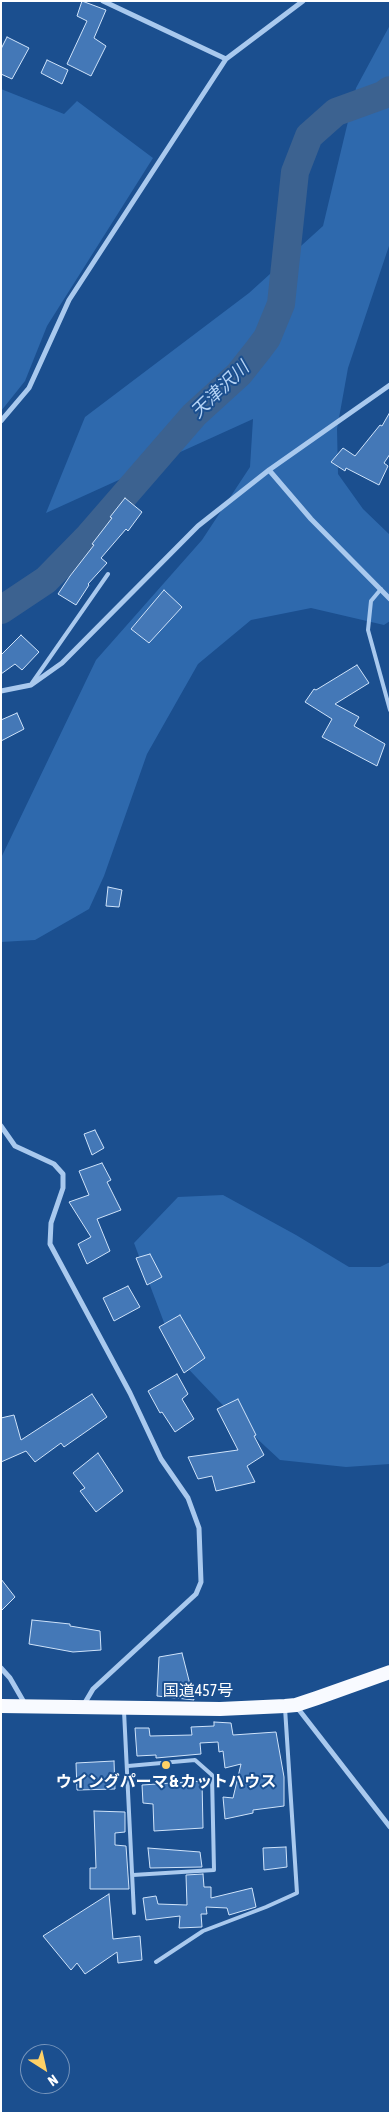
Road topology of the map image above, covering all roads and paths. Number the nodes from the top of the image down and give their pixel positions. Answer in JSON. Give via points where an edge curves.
{"nodes":[{"id":1,"x":103,"y":1,"type":"edge"},
{"id":2,"x":303,"y":1,"type":"edge"},
{"id":3,"x":226,"y":59,"type":"junction"},
{"id":4,"x":390,"y":385,"type":"edge"},
{"id":5,"x":1,"y":421,"type":"edge"},
{"id":6,"x":269,"y":470,"type":"junction"},
{"id":7,"x":108,"y":574,"type":"dead end"},
{"id":8,"x":380,"y":589,"type":"junction"},
{"id":9,"x":390,"y":599,"type":"edge"},
{"id":10,"x":31,"y":685,"type":"junction"},
{"id":11,"x":1,"y":691,"type":"edge"},
{"id":12,"x":390,"y":710,"type":"edge"},
{"id":13,"x":1,"y":1126,"type":"edge"},
{"id":14,"x":1,"y":1668,"type":"edge"},
{"id":15,"x":390,"y":1672,"type":"edge"},
{"id":16,"x":1,"y":1706,"type":"edge"},
{"id":17,"x":26,"y":1706,"type":"junction"},
{"id":18,"x":290,"y":1706,"type":"junction"},
{"id":19,"x":82,"y":1708,"type":"junction"},
{"id":20,"x":124,"y":1708,"type":"junction"},
{"id":21,"x":128,"y":1766,"type":"junction"},
{"id":22,"x":390,"y":1827,"type":"edge"},
{"id":23,"x":133,"y":1875,"type":"junction"},
{"id":24,"x":134,"y":1913,"type":"dead end"},
{"id":25,"x":156,"y":1962,"type":"dead end"}],
"edges":[{"from":1,"to":3,"type":"street"},
{"from":2,"to":3,"type":"street"},
{"from":3,"to":5,"type":"street","via":[[69,300],[29,388]]},
{"from":4,"to":6,"type":"street"},
{"from":6,"to":8,"type":"street"},
{"from":6,"to":10,"type":"street","via":[[198,526],[62,664]]},
{"from":7,"to":10,"type":"lane"},
{"from":8,"to":9,"type":"street"},
{"from":8,"to":12,"type":"lane","via":[[372,601],[368,630]]},
{"from":10,"to":11,"type":"street"},
{"from":13,"to":19,"type":"street","via":[[15,1146],[54,1164],[64,1174],[64,1188],[51,1223],[50,1244],[130,1393],[161,1459],[188,1498],[199,1528],[201,1582],[196,1594],[92,1689]]},
{"from":14,"to":17,"type":"street"},
{"from":15,"to":18,"type":"highway","name":"国道457号"},
{"from":16,"to":17,"type":"highway","name":"国道457号"},
{"from":17,"to":19,"type":"highway","name":"国道457号"},
{"from":18,"to":20,"type":"highway","name":"国道457号"},
{"from":18,"to":22,"type":"street"},
{"from":18,"to":25,"type":"lane","via":[[297,1893],[203,1931]]},
{"from":19,"to":20,"type":"highway","name":"国道457号"},
{"from":20,"to":21,"type":"lane"},
{"from":21,"to":23,"type":"lane"},
{"from":21,"to":23,"type":"lane","via":[[195,1760],[212,1775],[214,1870]]},
{"from":23,"to":24,"type":"lane"}]}
